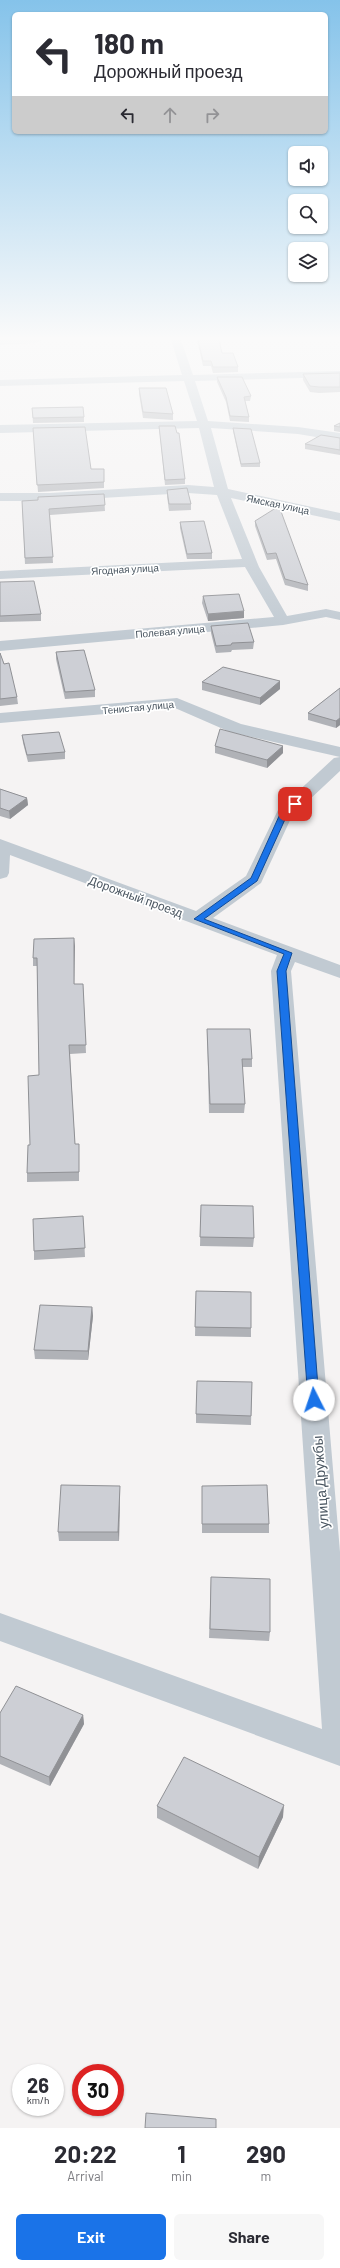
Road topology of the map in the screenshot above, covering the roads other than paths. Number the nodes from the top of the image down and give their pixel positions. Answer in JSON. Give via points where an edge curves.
{"nodes":[{"id":1,"x":208,"y":439,"type":"edge"},
{"id":2,"x":222,"y":492,"type":"junction"},
{"id":3,"x":0,"y":497,"type":"edge"},
{"id":4,"x":340,"y":517,"type":"edge"},
{"id":5,"x":250,"y":563,"type":"junction"},
{"id":6,"x":0,"y":575,"type":"edge"},
{"id":7,"x":340,"y":616,"type":"edge"},
{"id":8,"x":283,"y":621,"type":"junction"},
{"id":9,"x":0,"y":646,"type":"edge"},
{"id":10,"x":0,"y":718,"type":"edge"},
{"id":11,"x":340,"y":752,"type":"edge"},
{"id":12,"x":340,"y":762,"type":"edge"},
{"id":13,"x":0,"y":846,"type":"edge"},
{"id":14,"x":0,"y":873,"type":"edge"},
{"id":15,"x":198,"y":919,"type":"junction"},
{"id":16,"x":288,"y":953,"type":"junction"},
{"id":17,"x":340,"y":972,"type":"edge"},
{"id":18,"x":0,"y":1627,"type":"edge"},
{"id":19,"x":340,"y":1750,"type":"edge"}],
"edges":[{"from":1,"to":2,"type":"street"},
{"from":2,"to":3,"type":"street","name":"Ямская улица","via":[[188,489]]},
{"from":2,"to":4,"type":"street","name":"Ямская улица"},
{"from":2,"to":5,"type":"street"},
{"from":5,"to":6,"type":"street","name":"Ягодная улица"},
{"from":5,"to":8,"type":"street"},
{"from":7,"to":8,"type":"street","name":"Полевая улица","via":[[326,613]]},
{"from":8,"to":9,"type":"street","name":"Полевая улица"},
{"from":10,"to":11,"type":"street","name":"Тенистая улица","via":[[177,703],[236,728]]},
{"from":12,"to":15,"type":"street","via":[[284,814],[254,879]]},
{"from":13,"to":14,"type":"street"},
{"from":13,"to":15,"type":"street","name":"Дорожный проезд"},
{"from":15,"to":16,"type":"street","name":"Дорожный проезд"},
{"from":16,"to":17,"type":"street","name":"Дорожный проезд"},
{"from":16,"to":19,"type":"street","name":"улица Дружбы","via":[[281,971]]},
{"from":18,"to":19,"type":"street"}]}
